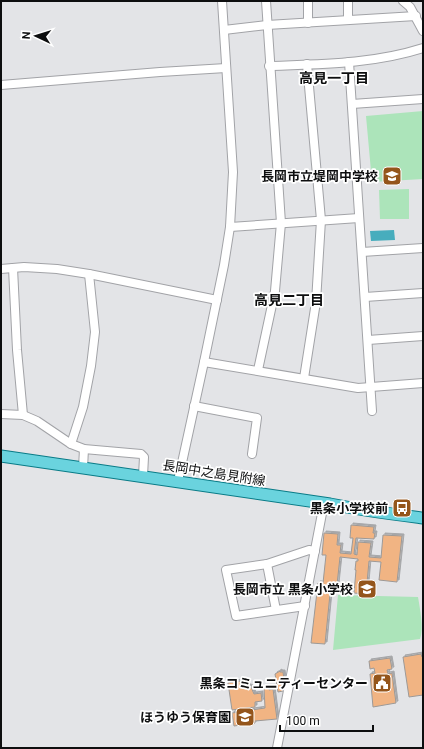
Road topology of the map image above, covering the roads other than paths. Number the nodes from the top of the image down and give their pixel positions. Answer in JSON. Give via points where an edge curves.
{"nodes":[{"id":1,"x":222,"y":1,"type":"edge"},
{"id":2,"x":266,"y":1,"type":"edge"},
{"id":3,"x":308,"y":1,"type":"edge"},
{"id":4,"x":348,"y":1,"type":"edge"},
{"id":5,"x":403,"y":1,"type":"edge"},
{"id":6,"x":416,"y":16,"type":"junction"},
{"id":7,"x":348,"y":20,"type":"junction"},
{"id":8,"x":308,"y":23,"type":"junction"},
{"id":9,"x":267,"y":26,"type":"junction"},
{"id":10,"x":224,"y":30,"type":"junction"},
{"id":11,"x":423,"y":31,"type":"edge"},
{"id":12,"x":423,"y":48,"type":"edge"},
{"id":13,"x":349,"y":62,"type":"junction"},
{"id":14,"x":307,"y":64,"type":"junction"},
{"id":15,"x":269,"y":66,"type":"junction"},
{"id":16,"x":226,"y":68,"type":"junction"},
{"id":17,"x":1,"y":85,"type":"edge"},
{"id":18,"x":423,"y":99,"type":"edge"},
{"id":19,"x":352,"y":104,"type":"junction"},
{"id":20,"x":359,"y":218,"type":"junction"},
{"id":21,"x":321,"y":220,"type":"junction"},
{"id":22,"x":281,"y":223,"type":"junction"},
{"id":23,"x":230,"y":227,"type":"junction"},
{"id":24,"x":423,"y":248,"type":"edge"},
{"id":25,"x":362,"y":252,"type":"junction"},
{"id":26,"x":13,"y":268,"type":"junction"},
{"id":27,"x":1,"y":269,"type":"edge"},
{"id":28,"x":89,"y":274,"type":"junction"},
{"id":29,"x":423,"y":293,"type":"edge"},
{"id":30,"x":365,"y":297,"type":"junction"},
{"id":31,"x":217,"y":300,"type":"junction"},
{"id":32,"x":423,"y":336,"type":"edge"},
{"id":33,"x":368,"y":340,"type":"junction"},
{"id":34,"x":204,"y":362,"type":"junction"},
{"id":35,"x":258,"y":370,"type":"junction"},
{"id":36,"x":304,"y":378,"type":"junction"},
{"id":37,"x":423,"y":383,"type":"edge"},
{"id":38,"x":370,"y":386,"type":"junction"},
{"id":39,"x":194,"y":406,"type":"junction"},
{"id":40,"x":372,"y":411,"type":"dead end"},
{"id":41,"x":1,"y":414,"type":"edge"},
{"id":42,"x":23,"y":415,"type":"junction"},
{"id":43,"x":71,"y":444,"type":"junction"},
{"id":44,"x":84,"y":449,"type":"junction"},
{"id":45,"x":252,"y":454,"type":"dead end"},
{"id":46,"x":1,"y":456,"type":"edge"},
{"id":47,"x":82,"y":468,"type":"junction"},
{"id":48,"x":143,"y":476,"type":"junction"},
{"id":49,"x":178,"y":481,"type":"junction"},
{"id":50,"x":324,"y":503,"type":"junction"},
{"id":51,"x":423,"y":518,"type":"edge"},
{"id":52,"x":315,"y":551,"type":"junction"},
{"id":53,"x":268,"y":564,"type":"junction"},
{"id":54,"x":305,"y":606,"type":"junction"},
{"id":55,"x":276,"y":610,"type":"junction"},
{"id":56,"x":277,"y":748,"type":"edge"}],
"edges":[{"from":1,"to":10,"type":"street"},
{"from":2,"to":9,"type":"street"},
{"from":3,"to":8,"type":"street"},
{"from":4,"to":7,"type":"street"},
{"from":5,"to":6,"type":"street"},
{"from":6,"to":7,"type":"street"},
{"from":6,"to":11,"type":"street"},
{"from":7,"to":8,"type":"street"},
{"from":8,"to":9,"type":"street"},
{"from":9,"to":10,"type":"street"},
{"from":9,"to":15,"type":"street"},
{"from":10,"to":16,"type":"street"},
{"from":12,"to":13,"type":"street","via":[[388,58]]},
{"from":13,"to":14,"type":"street"},
{"from":13,"to":19,"type":"street"},
{"from":14,"to":15,"type":"street"},
{"from":14,"to":21,"type":"street"},
{"from":15,"to":22,"type":"street"},
{"from":16,"to":17,"type":"street"},
{"from":16,"to":23,"type":"street","via":[[232,172]]},
{"from":18,"to":19,"type":"street"},
{"from":19,"to":20,"type":"street"},
{"from":20,"to":21,"type":"street"},
{"from":20,"to":25,"type":"street"},
{"from":21,"to":22,"type":"street"},
{"from":21,"to":36,"type":"street","via":[[316,302]]},
{"from":22,"to":23,"type":"street"},
{"from":22,"to":35,"type":"street","via":[[275,291]]},
{"from":23,"to":31,"type":"street"},
{"from":24,"to":25,"type":"street"},
{"from":25,"to":30,"type":"street"},
{"from":26,"to":27,"type":"street"},
{"from":26,"to":28,"type":"street","via":[[42,267]]},
{"from":26,"to":42,"type":"street"},
{"from":28,"to":31,"type":"street"},
{"from":28,"to":43,"type":"street","via":[[95,332],[92,366]]},
{"from":29,"to":30,"type":"street"},
{"from":30,"to":33,"type":"street"},
{"from":31,"to":34,"type":"street"},
{"from":32,"to":33,"type":"street"},
{"from":33,"to":38,"type":"street"},
{"from":34,"to":35,"type":"street"},
{"from":34,"to":39,"type":"street"},
{"from":35,"to":36,"type":"street"},
{"from":36,"to":38,"type":"street","via":[[358,388]]},
{"from":37,"to":38,"type":"street"},
{"from":38,"to":40,"type":"street"},
{"from":39,"to":45,"type":"street","via":[[257,418]]},
{"from":39,"to":49,"type":"street"},
{"from":41,"to":42,"type":"street"},
{"from":42,"to":43,"type":"street","via":[[37,421]]},
{"from":43,"to":44,"type":"street"},
{"from":44,"to":47,"type":"street"},
{"from":44,"to":48,"type":"street","via":[[140,454],[144,456]]},
{"from":46,"to":47,"type":"main road","name":"長岡中之島見附線"},
{"from":47,"to":48,"type":"main road","name":"長岡中之島見附線"},
{"from":48,"to":49,"type":"main road","name":"長岡中之島見附線"},
{"from":49,"to":50,"type":"main road","name":"長岡中之島見附線"},
{"from":50,"to":51,"type":"main road","name":"長岡中之島見附線"},
{"from":50,"to":52,"type":"street"},
{"from":52,"to":53,"type":"street","via":[[309,550]]},
{"from":52,"to":54,"type":"street"},
{"from":53,"to":55,"type":"street"},
{"from":53,"to":55,"type":"street","via":[[226,570],[236,616]]},
{"from":54,"to":55,"type":"street"},
{"from":54,"to":56,"type":"street"}]}
